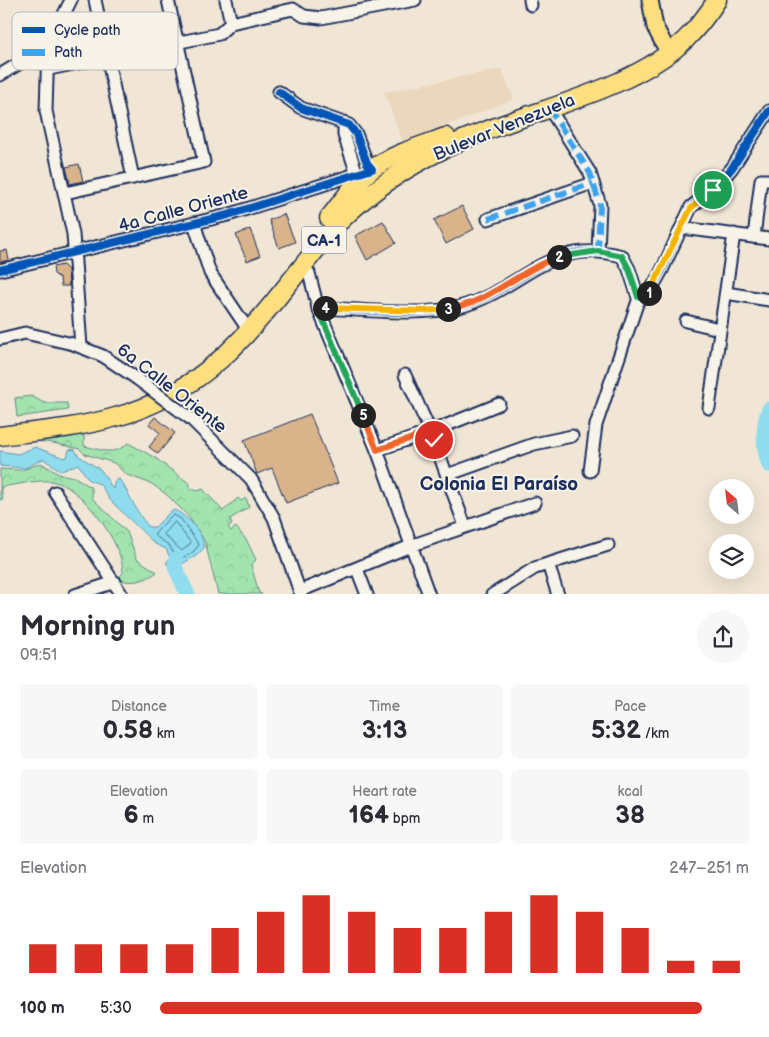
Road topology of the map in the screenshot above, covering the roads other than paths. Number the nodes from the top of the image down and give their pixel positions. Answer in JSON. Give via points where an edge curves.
{"nodes":[{"id":1,"x":71,"y":0,"type":"edge"},
{"id":2,"x":226,"y":0,"type":"edge"},
{"id":3,"x":411,"y":0,"type":"edge"},
{"id":4,"x":650,"y":0,"type":"edge"},
{"id":5,"x":708,"y":0,"type":"edge"},
{"id":6,"x":717,"y":0,"type":"edge"},
{"id":7,"x":292,"y":4,"type":"edge"},
{"id":8,"x":352,"y":6,"type":"edge"},
{"id":9,"x":65,"y":12,"type":"edge"},
{"id":10,"x":230,"y":24,"type":"junction"},
{"id":11,"x":686,"y":39,"type":"junction"},
{"id":12,"x":178,"y":44,"type":"joint"},
{"id":13,"x":666,"y":48,"type":"junction"},
{"id":14,"x":649,"y":65,"type":"junction"},
{"id":15,"x":12,"y":68,"type":"edge"},
{"id":16,"x":49,"y":70,"type":"edge"},
{"id":17,"x":110,"y":70,"type":"edge"},
{"id":18,"x":0,"y":75,"type":"edge"},
{"id":19,"x":279,"y":92,"type":"dead end"},
{"id":20,"x":549,"y":108,"type":"junction"},
{"id":21,"x":767,"y":116,"type":"edge"},
{"id":22,"x":363,"y":174,"type":"junction"},
{"id":23,"x":133,"y":178,"type":"junction"},
{"id":24,"x":769,"y":180,"type":"edge"},
{"id":25,"x":593,"y":183,"type":"junction"},
{"id":26,"x":376,"y":190,"type":"junction"},
{"id":27,"x":65,"y":193,"type":"junction"},
{"id":28,"x":488,"y":219,"type":"dead end"},
{"id":29,"x":194,"y":223,"type":"junction"},
{"id":30,"x":682,"y":228,"type":"junction"},
{"id":31,"x":734,"y":234,"type":"junction"},
{"id":32,"x":754,"y":237,"type":"junction"},
{"id":33,"x":769,"y":239,"type":"edge"},
{"id":34,"x":598,"y":251,"type":"junction"},
{"id":35,"x":75,"y":252,"type":"junction"},
{"id":36,"x":303,"y":266,"type":"junction"},
{"id":37,"x":0,"y":270,"type":"edge"},
{"id":38,"x":726,"y":293,"type":"junction"},
{"id":39,"x":639,"y":298,"type":"junction"},
{"id":40,"x":769,"y":300,"type":"edge"},
{"id":41,"x":318,"y":308,"type":"junction"},
{"id":42,"x":686,"y":321,"type":"dead end"},
{"id":43,"x":245,"y":325,"type":"junction"},
{"id":44,"x":719,"y":329,"type":"junction"},
{"id":45,"x":0,"y":339,"type":"edge"},
{"id":46,"x":81,"y":347,"type":"junction"},
{"id":47,"x":405,"y":375,"type":"dead end"},
{"id":48,"x":499,"y":404,"type":"dead end"},
{"id":49,"x":709,"y":408,"type":"dead end"},
{"id":50,"x":0,"y":428,"type":"edge"},
{"id":51,"x":430,"y":432,"type":"junction"},
{"id":52,"x":0,"y":436,"type":"edge"},
{"id":53,"x":572,"y":436,"type":"dead end"},
{"id":54,"x":377,"y":450,"type":"junction"},
{"id":55,"x":590,"y":471,"type":"dead end"},
{"id":56,"x":447,"y":475,"type":"junction"},
{"id":57,"x":55,"y":492,"type":"dead end"},
{"id":58,"x":534,"y":503,"type":"dead end"},
{"id":59,"x":465,"y":526,"type":"junction"},
{"id":60,"x":413,"y":545,"type":"junction"},
{"id":61,"x":608,"y":545,"type":"dead end"},
{"id":62,"x":548,"y":564,"type":"junction"},
{"id":63,"x":357,"y":569,"type":"junction"},
{"id":64,"x":115,"y":582,"type":"junction"},
{"id":65,"x":300,"y":593,"type":"edge"},
{"id":66,"x":75,"y":594,"type":"edge"},
{"id":67,"x":122,"y":594,"type":"edge"},
{"id":68,"x":367,"y":594,"type":"edge"},
{"id":69,"x":429,"y":594,"type":"edge"},
{"id":70,"x":492,"y":594,"type":"edge"},
{"id":71,"x":558,"y":594,"type":"edge"}],
"edges":[{"from":1,"to":9,"type":"street"},
{"from":2,"to":10,"type":"street"},
{"from":3,"to":8,"type":"street"},
{"from":4,"to":13,"type":"main road","via":[[656,27]]},
{"from":5,"to":13,"type":"highway","name":"Bulevar Venezuela","number":"CA-1"},
{"from":6,"to":11,"type":"highway","name":"Bulevar Venezuela","number":"CA-1"},
{"from":7,"to":8,"type":"street","via":[[304,16],[321,18]]},
{"from":7,"to":10,"type":"street"},
{"from":10,"to":12,"type":"street","via":[[219,34]]},
{"from":11,"to":13,"type":"highway"},
{"from":11,"to":14,"type":"highway","name":"Bulevar Venezuela","number":"CA-1"},
{"from":12,"to":23,"type":"street","via":[[204,162]]},
{"from":13,"to":14,"type":"highway"},
{"from":13,"to":22,"type":"highway","name":"Bulevar Venezuela","number":"CA-1","via":[[565,93],[409,150]]},
{"from":14,"to":20,"type":"highway","name":"Bulevar Venezuela","number":"CA-1"},
{"from":15,"to":18,"type":"street"},
{"from":16,"to":27,"type":"street","via":[[46,111]]},
{"from":17,"to":23,"type":"street"},
{"from":19,"to":22,"type":"street","via":[[304,110],[344,122],[356,134],[367,163]]},
{"from":20,"to":25,"type":"street"},
{"from":20,"to":26,"type":"highway","name":"Bulevar Venezuela","number":"CA-1","via":[[462,140]]},
{"from":21,"to":30,"type":"street","via":[[732,168],[714,189],[692,206]]},
{"from":22,"to":26,"type":"highway","via":[[379,175]]},
{"from":22,"to":29,"type":"street","name":"4a Calle Oriente"},
{"from":22,"to":43,"type":"highway","name":"Bulevar Venezuela","number":"CA-1"},
{"from":23,"to":27,"type":"street"},
{"from":24,"to":32,"type":"street","via":[[761,180]]},
{"from":25,"to":28,"type":"street"},
{"from":25,"to":34,"type":"street","via":[[600,205]]},
{"from":26,"to":36,"type":"highway","name":"Bulevar Venezuela","number":"CA-1","via":[[342,219]]},
{"from":27,"to":35,"type":"street"},
{"from":29,"to":35,"type":"street","name":"4a Calle Oriente"},
{"from":29,"to":43,"type":"street","via":[[210,273]]},
{"from":30,"to":31,"type":"street"},
{"from":30,"to":39,"type":"street","via":[[647,297]]},
{"from":31,"to":32,"type":"street"},
{"from":31,"to":38,"type":"street"},
{"from":32,"to":33,"type":"street"},
{"from":34,"to":39,"type":"street","via":[[622,256]]},
{"from":34,"to":41,"type":"street","via":[[550,260],[486,298],[458,307],[423,311]]},
{"from":35,"to":37,"type":"street","name":"4a Calle Oriente"},
{"from":35,"to":46,"type":"street"},
{"from":36,"to":41,"type":"street","via":[[309,274]]},
{"from":36,"to":52,"type":"highway","name":"Bulevar Venezuela","number":"CA-1","via":[[212,369],[176,393],[130,413],[90,424]]},
{"from":38,"to":40,"type":"street"},
{"from":38,"to":44,"type":"street"},
{"from":39,"to":55,"type":"street","via":[[596,425]]},
{"from":41,"to":54,"type":"street"},
{"from":42,"to":44,"type":"street"},
{"from":43,"to":50,"type":"highway","name":"Bulevar Venezuela","number":"CA-1","via":[[196,370],[144,399],[93,415]]},
{"from":44,"to":49,"type":"street"},
{"from":45,"to":46,"type":"street","name":"6a Calle Oriente","via":[[25,334]]},
{"from":46,"to":65,"type":"street","name":"6a Calle Oriente","bridge":true,"via":[[113,361],[191,420],[251,480],[274,518]]},
{"from":47,"to":51,"type":"street"},
{"from":48,"to":51,"type":"street"},
{"from":51,"to":54,"type":"street"},
{"from":51,"to":56,"type":"street"},
{"from":53,"to":56,"type":"street","via":[[534,444]]},
{"from":54,"to":60,"type":"street"},
{"from":56,"to":59,"type":"street"},
{"from":57,"to":64,"type":"street"},
{"from":58,"to":59,"type":"street"},
{"from":59,"to":60,"type":"street"},
{"from":60,"to":63,"type":"street"},
{"from":60,"to":69,"type":"street"},
{"from":61,"to":62,"type":"street"},
{"from":62,"to":70,"type":"street","via":[[535,568]]},
{"from":62,"to":71,"type":"street"},
{"from":63,"to":65,"type":"street"},
{"from":63,"to":68,"type":"street"},
{"from":64,"to":66,"type":"street"},
{"from":64,"to":67,"type":"street"}]}
